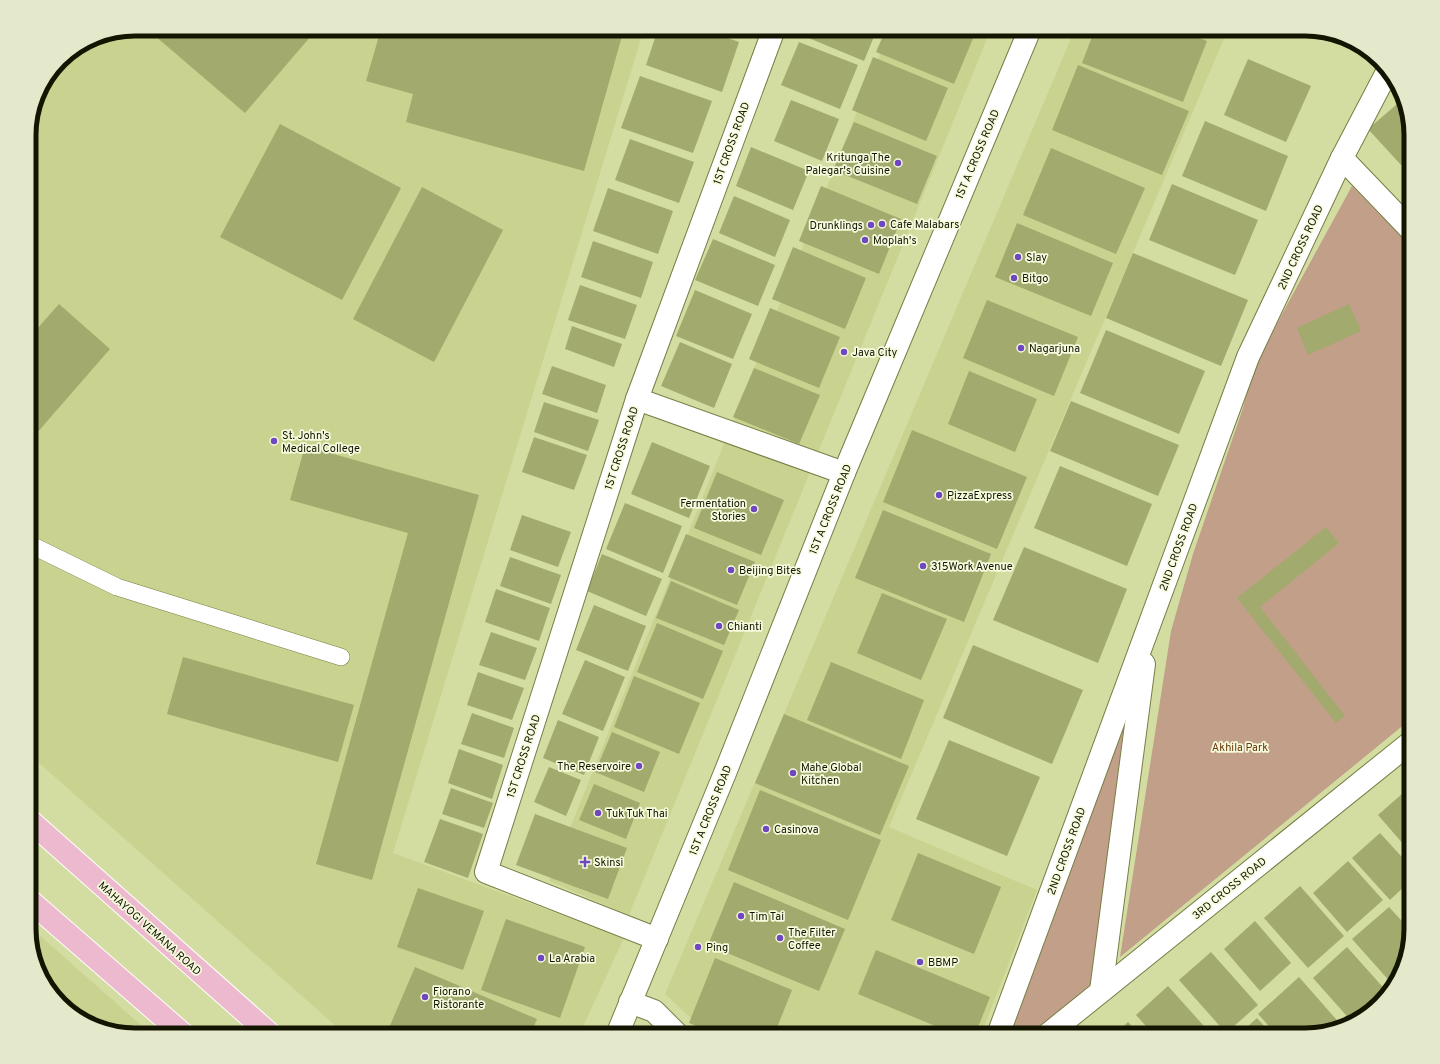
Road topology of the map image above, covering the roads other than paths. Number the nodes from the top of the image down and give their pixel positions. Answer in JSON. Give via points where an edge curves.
{"nodes":[{"id":1,"x":771,"y":36,"type":"edge"},
{"id":2,"x":1027,"y":36,"type":"edge"},
{"id":3,"x":1385,"y":76,"type":"edge"},
{"id":4,"x":1342,"y":158,"type":"junction"},
{"id":5,"x":1404,"y":223,"type":"edge"},
{"id":6,"x":637,"y":399,"type":"junction"},
{"id":7,"x":844,"y":473,"type":"junction"},
{"id":8,"x":36,"y":547,"type":"edge"},
{"id":9,"x":1149,"y":625,"type":"junction"},
{"id":10,"x":341,"y":658,"type":"dead end"},
{"id":11,"x":1404,"y":748,"type":"edge"},
{"id":12,"x":36,"y":826,"type":"edge"},
{"id":13,"x":36,"y":906,"type":"edge"},
{"id":14,"x":657,"y":939,"type":"junction"},
{"id":15,"x":1101,"y":991,"type":"junction"},
{"id":16,"x":630,"y":1002,"type":"junction"},
{"id":17,"x":176,"y":1028,"type":"edge"},
{"id":18,"x":263,"y":1028,"type":"edge"},
{"id":19,"x":619,"y":1028,"type":"edge"},
{"id":20,"x":671,"y":1028,"type":"edge"},
{"id":21,"x":1001,"y":1028,"type":"edge"},
{"id":22,"x":1056,"y":1028,"type":"edge"}],
"edges":[{"from":1,"to":6,"type":"street","name":"1ST CROSS ROAD"},
{"from":2,"to":7,"type":"street","name":"1ST A CROSS ROAD"},
{"from":3,"to":4,"type":"street","name":"2ND CROSS ROAD"},
{"from":4,"to":5,"type":"street"},
{"from":4,"to":9,"type":"street","name":"2ND CROSS ROAD","via":[[1248,357]]},
{"from":6,"to":7,"type":"street"},
{"from":6,"to":14,"type":"street","name":"1ST CROSS ROAD","via":[[486,872]]},
{"from":7,"to":14,"type":"street","name":"1ST A CROSS ROAD"},
{"from":8,"to":10,"type":"lane","via":[[117,587]]},
{"from":9,"to":15,"type":"street"},
{"from":9,"to":21,"type":"street","name":"2ND CROSS ROAD"},
{"from":11,"to":15,"type":"street","name":"3RD CROSS ROAD"},
{"from":12,"to":18,"type":"main road","name":"MAHAYOGI VEMANA ROAD"},
{"from":13,"to":17,"type":"main road"},
{"from":14,"to":16,"type":"street","name":"1ST A CROSS ROAD"},
{"from":15,"to":22,"type":"street","name":"3RD CROSS ROAD"},
{"from":16,"to":19,"type":"street","name":"1ST A CROSS ROAD"},
{"from":16,"to":20,"type":"street","via":[[654,1011]]}]}
